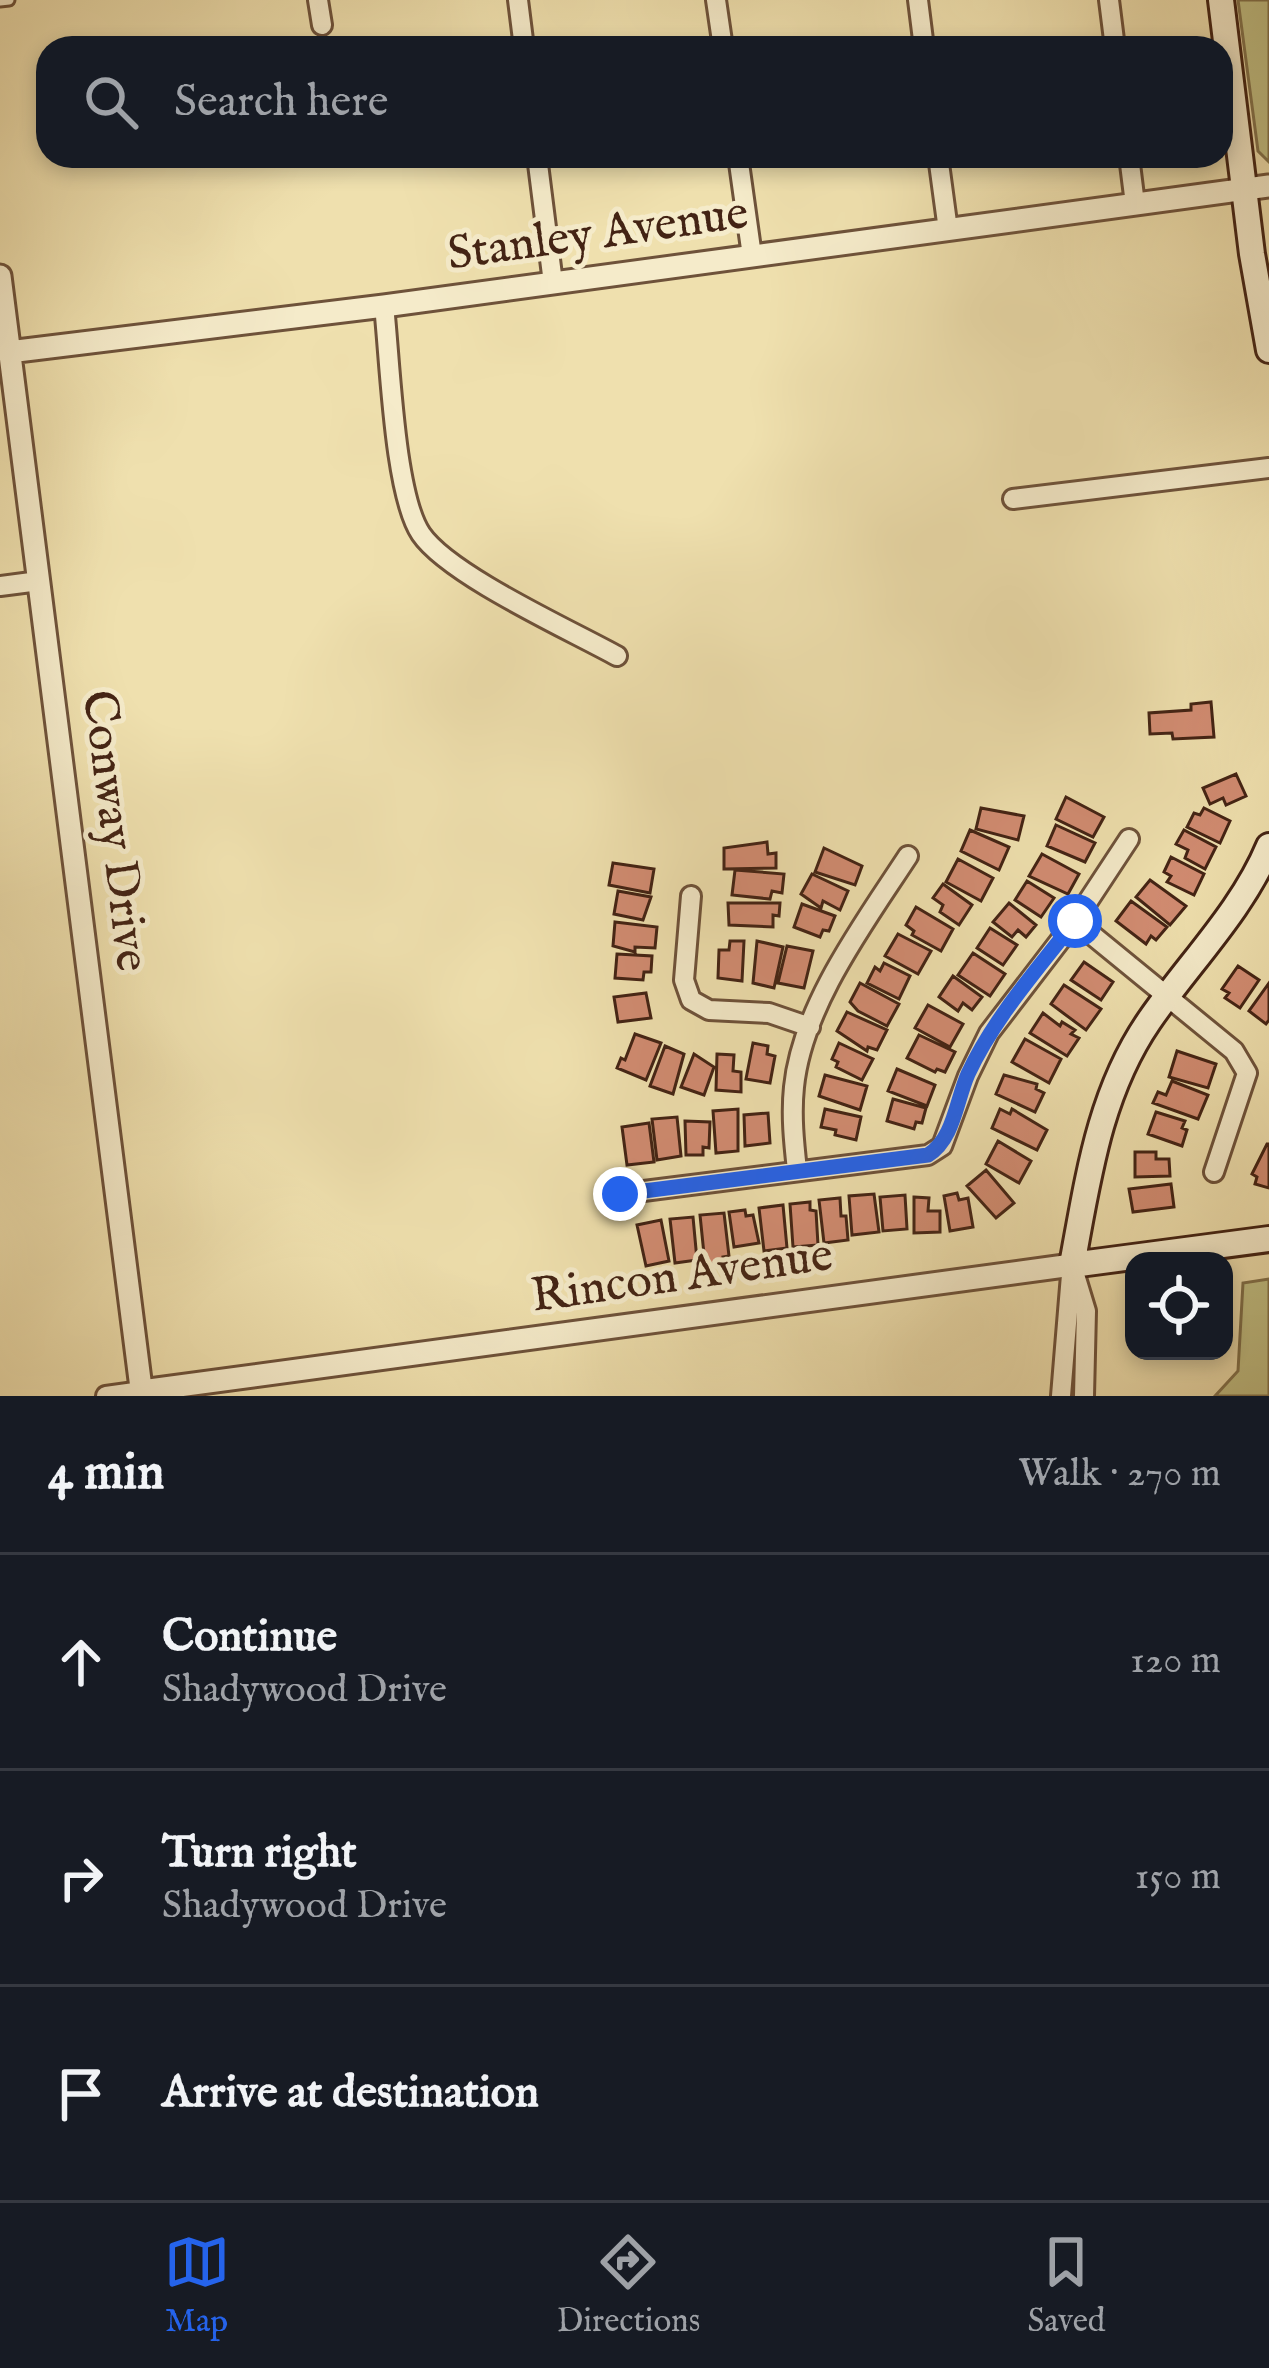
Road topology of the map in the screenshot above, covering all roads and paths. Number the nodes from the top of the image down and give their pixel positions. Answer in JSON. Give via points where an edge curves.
{"nodes":[{"id":1,"x":318,"y":0,"type":"edge"},
{"id":2,"x":518,"y":0,"type":"edge"},
{"id":3,"x":716,"y":0,"type":"edge"},
{"id":4,"x":918,"y":0,"type":"edge"},
{"id":5,"x":1109,"y":0,"type":"edge"},
{"id":6,"x":1221,"y":0,"type":"edge"},
{"id":7,"x":322,"y":25,"type":"dead end"},
{"id":8,"x":522,"y":36,"type":"edge"},
{"id":9,"x":721,"y":36,"type":"edge"},
{"id":10,"x":922,"y":36,"type":"edge"},
{"id":11,"x":1114,"y":36,"type":"edge"},
{"id":12,"x":1228,"y":36,"type":"edge"},
{"id":13,"x":1233,"y":63,"type":"edge"},
{"id":14,"x":539,"y":168,"type":"edge"},
{"id":15,"x":740,"y":168,"type":"edge"},
{"id":16,"x":940,"y":168,"type":"edge"},
{"id":17,"x":1130,"y":168,"type":"edge"},
{"id":18,"x":1257,"y":188,"type":"edge"},
{"id":19,"x":1135,"y":204,"type":"junction"},
{"id":20,"x":948,"y":230,"type":"junction"},
{"id":21,"x":752,"y":256,"type":"junction"},
{"id":22,"x":0,"y":276,"type":"edge"},
{"id":23,"x":554,"y":283,"type":"junction"},
{"id":24,"x":384,"y":306,"type":"junction"},
{"id":25,"x":1266,"y":318,"type":"edge"},
{"id":26,"x":1269,"y":350,"type":"edge"},
{"id":27,"x":5,"y":353,"type":"edge"},
{"id":28,"x":1269,"y":468,"type":"edge"},
{"id":29,"x":1012,"y":499,"type":"dead end"},
{"id":30,"x":40,"y":581,"type":"junction"},
{"id":31,"x":0,"y":586,"type":"edge"},
{"id":32,"x":617,"y":656,"type":"dead end"},
{"id":33,"x":1129,"y":838,"type":"dead end"},
{"id":34,"x":1268,"y":852,"type":"edge"},
{"id":35,"x":908,"y":856,"type":"dead end"},
{"id":36,"x":691,"y":896,"type":"dead end"},
{"id":37,"x":1075,"y":921,"type":"junction"},
{"id":38,"x":1168,"y":998,"type":"junction"},
{"id":39,"x":810,"y":1028,"type":"junction"},
{"id":40,"x":797,"y":1170,"type":"junction"},
{"id":41,"x":1214,"y":1172,"type":"dead end"},
{"id":42,"x":620,"y":1194,"type":"dead end"},
{"id":43,"x":1269,"y":1239,"type":"edge"},
{"id":44,"x":1072,"y":1265,"type":"junction"},
{"id":45,"x":142,"y":1394,"type":"edge"},
{"id":46,"x":106,"y":1396,"type":"edge"},
{"id":47,"x":1061,"y":1396,"type":"edge"},
{"id":48,"x":1084,"y":1396,"type":"edge"}],
"edges":[{"from":1,"to":7,"type":"street"},
{"from":2,"to":8,"type":"street"},
{"from":3,"to":9,"type":"street"},
{"from":4,"to":10,"type":"street"},
{"from":5,"to":11,"type":"street"},
{"from":6,"to":12,"type":"main road"},
{"from":13,"to":18,"type":"main road"},
{"from":14,"to":23,"type":"street"},
{"from":15,"to":21,"type":"street"},
{"from":16,"to":20,"type":"street"},
{"from":17,"to":19,"type":"street"},
{"from":18,"to":19,"type":"street","name":"Stanley Avenue"},
{"from":18,"to":25,"type":"main road"},
{"from":19,"to":20,"type":"street","name":"Stanley Avenue"},
{"from":20,"to":21,"type":"street","name":"Stanley Avenue"},
{"from":21,"to":23,"type":"street","name":"Stanley Avenue"},
{"from":22,"to":27,"type":"street","name":"Conway Drive"},
{"from":23,"to":24,"type":"street","name":"Stanley Avenue"},
{"from":24,"to":27,"type":"street","name":"Stanley Avenue"},
{"from":24,"to":32,"type":"street","via":[[404,494],[421,533],[452,565]]},
{"from":25,"to":26,"type":"main road"},
{"from":27,"to":30,"type":"street","name":"Conway Drive"},
{"from":28,"to":29,"type":"street"},
{"from":30,"to":31,"type":"street"},
{"from":30,"to":45,"type":"street","name":"Conway Drive"},
{"from":33,"to":37,"type":"street"},
{"from":34,"to":38,"type":"main road"},
{"from":35,"to":39,"type":"street","via":[[844,955]]},
{"from":36,"to":39,"type":"street","via":[[684,980],[692,1000]]},
{"from":37,"to":38,"type":"street"},
{"from":37,"to":40,"type":"street","via":[[989,1033],[942,1146],[928,1155]]},
{"from":38,"to":41,"type":"street","via":[[1234,1051],[1247,1073]]},
{"from":38,"to":44,"type":"main road","via":[[1113,1085]]},
{"from":39,"to":40,"type":"street","via":[[794,1084]]},
{"from":40,"to":42,"type":"street"},
{"from":43,"to":44,"type":"main road","name":"Rincon Avenue"},
{"from":44,"to":45,"type":"street","name":"Rincon Avenue"},
{"from":44,"to":47,"type":"street"},
{"from":44,"to":48,"type":"street","via":[[1086,1311]]},
{"from":45,"to":46,"type":"street","name":"Rincon Avenue"}]}
